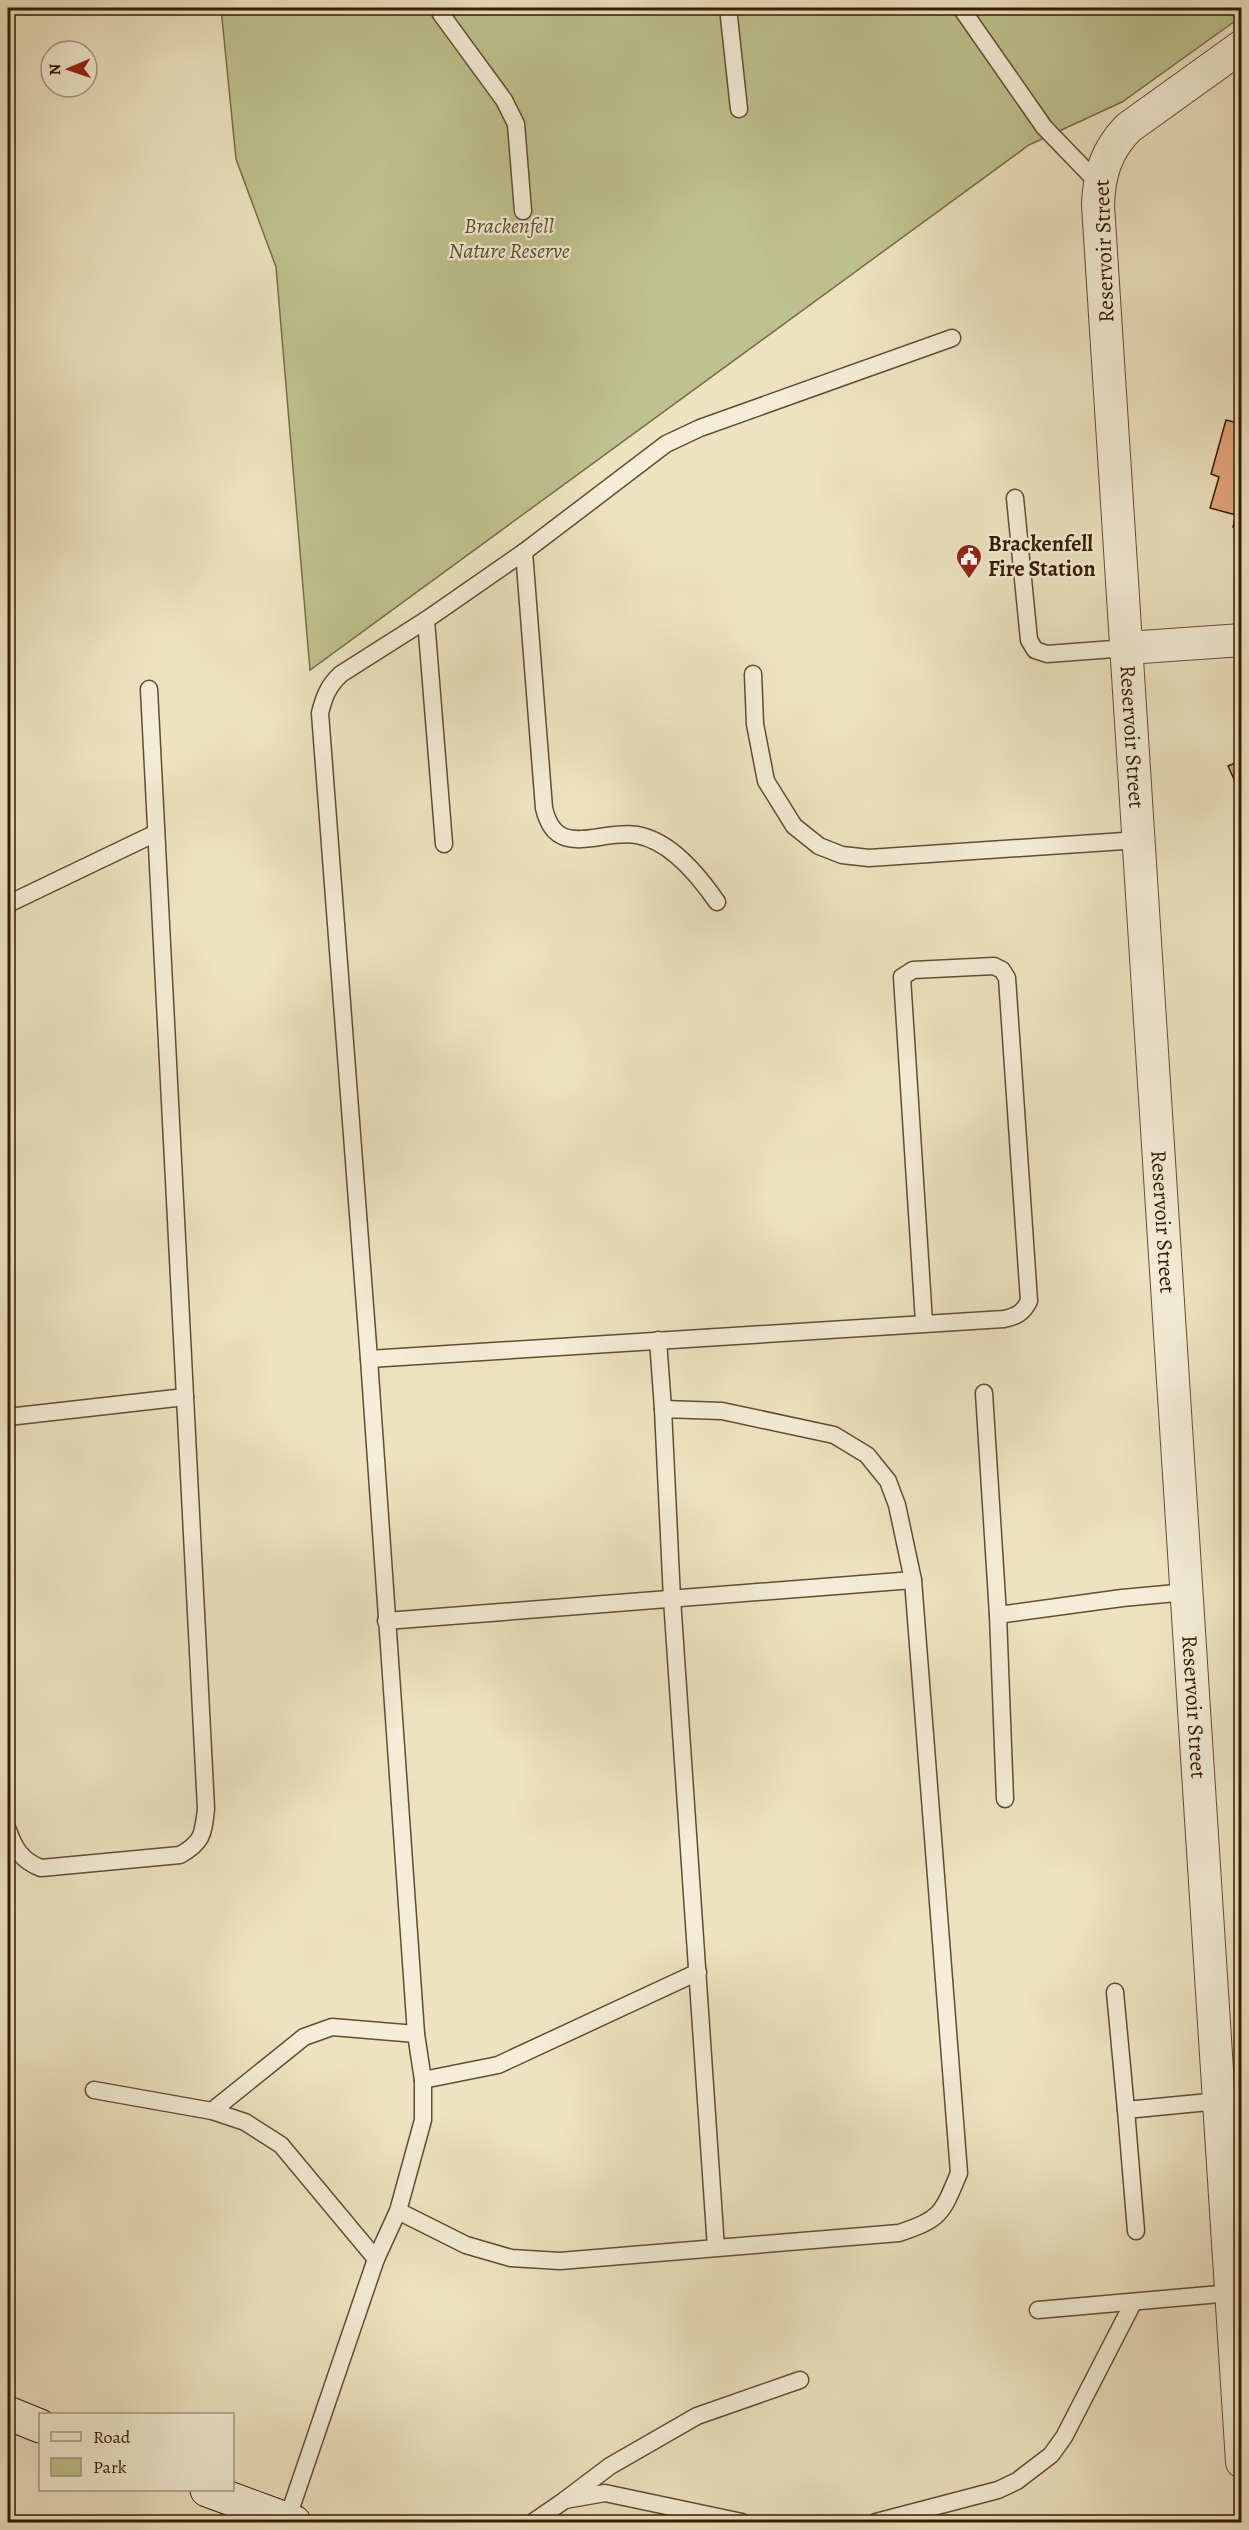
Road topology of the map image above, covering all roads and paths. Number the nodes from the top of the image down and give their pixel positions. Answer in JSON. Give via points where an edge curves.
{"nodes":[{"id":1,"x":438,"y":8,"type":"edge"},
{"id":2,"x":728,"y":8,"type":"edge"},
{"id":3,"x":961,"y":8,"type":"edge"},
{"id":4,"x":1242,"y":46,"type":"edge"},
{"id":5,"x":738,"y":110,"type":"dead end"},
{"id":6,"x":1099,"y":184,"type":"junction"},
{"id":7,"x":523,"y":211,"type":"dead end"},
{"id":8,"x":952,"y":338,"type":"dead end"},
{"id":9,"x":1015,"y":498,"type":"dead end"},
{"id":10,"x":524,"y":552,"type":"junction"},
{"id":11,"x":426,"y":620,"type":"junction"},
{"id":12,"x":1242,"y":640,"type":"edge"},
{"id":13,"x":1126,"y":648,"type":"junction"},
{"id":14,"x":753,"y":674,"type":"dead end"},
{"id":15,"x":149,"y":689,"type":"dead end"},
{"id":16,"x":156,"y":833,"type":"junction"},
{"id":17,"x":1139,"y":840,"type":"junction"},
{"id":18,"x":444,"y":844,"type":"dead end"},
{"id":19,"x":717,"y":902,"type":"dead end"},
{"id":20,"x":8,"y":904,"type":"edge"},
{"id":21,"x":924,"y":1322,"type":"junction"},
{"id":22,"x":658,"y":1340,"type":"junction"},
{"id":23,"x":369,"y":1359,"type":"junction"},
{"id":24,"x":984,"y":1393,"type":"dead end"},
{"id":25,"x":185,"y":1397,"type":"junction"},
{"id":26,"x":663,"y":1409,"type":"junction"},
{"id":27,"x":8,"y":1417,"type":"edge"},
{"id":28,"x":913,"y":1580,"type":"junction"},
{"id":29,"x":1187,"y":1592,"type":"junction"},
{"id":30,"x":672,"y":1599,"type":"junction"},
{"id":31,"x":998,"y":1615,"type":"junction"},
{"id":32,"x":386,"y":1621,"type":"junction"},
{"id":33,"x":1005,"y":1799,"type":"dead end"},
{"id":34,"x":8,"y":1830,"type":"edge"},
{"id":35,"x":698,"y":1972,"type":"junction"},
{"id":36,"x":1114,"y":1992,"type":"dead end"},
{"id":37,"x":416,"y":2034,"type":"junction"},
{"id":38,"x":423,"y":2080,"type":"junction"},
{"id":39,"x":94,"y":2090,"type":"dead end"},
{"id":40,"x":1219,"y":2101,"type":"junction"},
{"id":41,"x":212,"y":2110,"type":"junction"},
{"id":42,"x":1126,"y":2110,"type":"junction"},
{"id":43,"x":398,"y":2211,"type":"junction"},
{"id":44,"x":1136,"y":2231,"type":"dead end"},
{"id":45,"x":716,"y":2248,"type":"junction"},
{"id":46,"x":376,"y":2259,"type":"junction"},
{"id":47,"x":1236,"y":2289,"type":"edge"},
{"id":48,"x":1133,"y":2303,"type":"junction"},
{"id":49,"x":1038,"y":2310,"type":"dead end"},
{"id":50,"x":800,"y":2380,"type":"dead end"},
{"id":51,"x":8,"y":2413,"type":"edge"},
{"id":52,"x":39,"y":2426,"type":"edge"},
{"id":53,"x":1242,"y":2462,"type":"edge"},
{"id":54,"x":210,"y":2491,"type":"edge"},
{"id":55,"x":565,"y":2500,"type":"junction"},
{"id":56,"x":290,"y":2521,"type":"edge"},
{"id":57,"x":533,"y":2523,"type":"edge"},
{"id":58,"x":742,"y":2523,"type":"edge"},
{"id":59,"x":876,"y":2523,"type":"edge"}],
"edges":[{"from":1,"to":7,"type":"lane","via":[[504,100],[516,124]]},
{"from":2,"to":5,"type":"lane"},
{"from":3,"to":6,"type":"lane","via":[[1044,127]]},
{"from":4,"to":6,"type":"street","name":"Reservoir Street","via":[[1128,128],[1107,155]]},
{"from":6,"to":13,"type":"street","name":"Reservoir Street"},
{"from":8,"to":10,"type":"lane","via":[[700,428],[666,444]]},
{"from":9,"to":13,"type":"lane","via":[[1029,640],[1035,650],[1047,654]]},
{"from":10,"to":11,"type":"lane"},
{"from":10,"to":19,"type":"lane","via":[[547,822],[552,831],[570,839],[636,835],[654,841],[700,878]]},
{"from":11,"to":18,"type":"lane"},
{"from":11,"to":23,"type":"lane","via":[[341,674],[330,684],[320,713]]},
{"from":12,"to":13,"type":"street"},
{"from":13,"to":17,"type":"street","name":"Reservoir Street"},
{"from":14,"to":17,"type":"lane","via":[[755,724],[766,782],[794,826],[819,846],[842,855],[869,858]]},
{"from":15,"to":16,"type":"lane"},
{"from":16,"to":20,"type":"lane"},
{"from":16,"to":25,"type":"lane"},
{"from":17,"to":29,"type":"street","name":"Reservoir Street"},
{"from":21,"to":21,"type":"lane","via":[[1004,1319],[1024,1311],[1029,1301],[1007,978],[994,966],[913,970],[902,977]]},
{"from":21,"to":22,"type":"lane"},
{"from":22,"to":23,"type":"lane"},
{"from":22,"to":26,"type":"lane"},
{"from":23,"to":32,"type":"lane"},
{"from":24,"to":31,"type":"lane"},
{"from":25,"to":27,"type":"lane"},
{"from":25,"to":34,"type":"lane","via":[[206,1809],[203,1833],[196,1847],[180,1855],[40,1868],[27,1863]]},
{"from":26,"to":28,"type":"lane","via":[[722,1411],[834,1434],[867,1455],[888,1481],[897,1505]]},
{"from":26,"to":30,"type":"lane"},
{"from":28,"to":30,"type":"lane"},
{"from":28,"to":45,"type":"lane","via":[[959,2173],[945,2205],[929,2223],[899,2234]]},
{"from":29,"to":31,"type":"lane"},
{"from":29,"to":40,"type":"street","name":"Reservoir Street"},
{"from":30,"to":32,"type":"lane"},
{"from":30,"to":35,"type":"lane"},
{"from":31,"to":33,"type":"lane"},
{"from":32,"to":37,"type":"lane"},
{"from":35,"to":38,"type":"lane","via":[[498,2065]]},
{"from":35,"to":45,"type":"lane"},
{"from":36,"to":42,"type":"lane"},
{"from":37,"to":38,"type":"lane"},
{"from":37,"to":41,"type":"lane","via":[[332,2027],[304,2037]]},
{"from":38,"to":43,"type":"lane","via":[[423,2120]]},
{"from":39,"to":41,"type":"lane"},
{"from":40,"to":42,"type":"lane"},
{"from":40,"to":47,"type":"street","name":"Reservoir Street"},
{"from":41,"to":46,"type":"lane","via":[[244,2122],[281,2145]]},
{"from":42,"to":44,"type":"lane"},
{"from":43,"to":45,"type":"lane","via":[[466,2245],[511,2258],[560,2261]]},
{"from":43,"to":46,"type":"lane"},
{"from":46,"to":56,"type":"lane"},
{"from":47,"to":48,"type":"lane"},
{"from":47,"to":53,"type":"street","name":"Reservoir Street"},
{"from":48,"to":49,"type":"lane"},
{"from":48,"to":59,"type":"lane","via":[[1051,2455],[998,2490]]},
{"from":50,"to":55,"type":"lane","via":[[697,2416],[610,2466]]},
{"from":51,"to":52,"type":"street"},
{"from":54,"to":56,"type":"street"},
{"from":55,"to":57,"type":"lane"},
{"from":55,"to":58,"type":"lane","via":[[605,2493]]}]}
